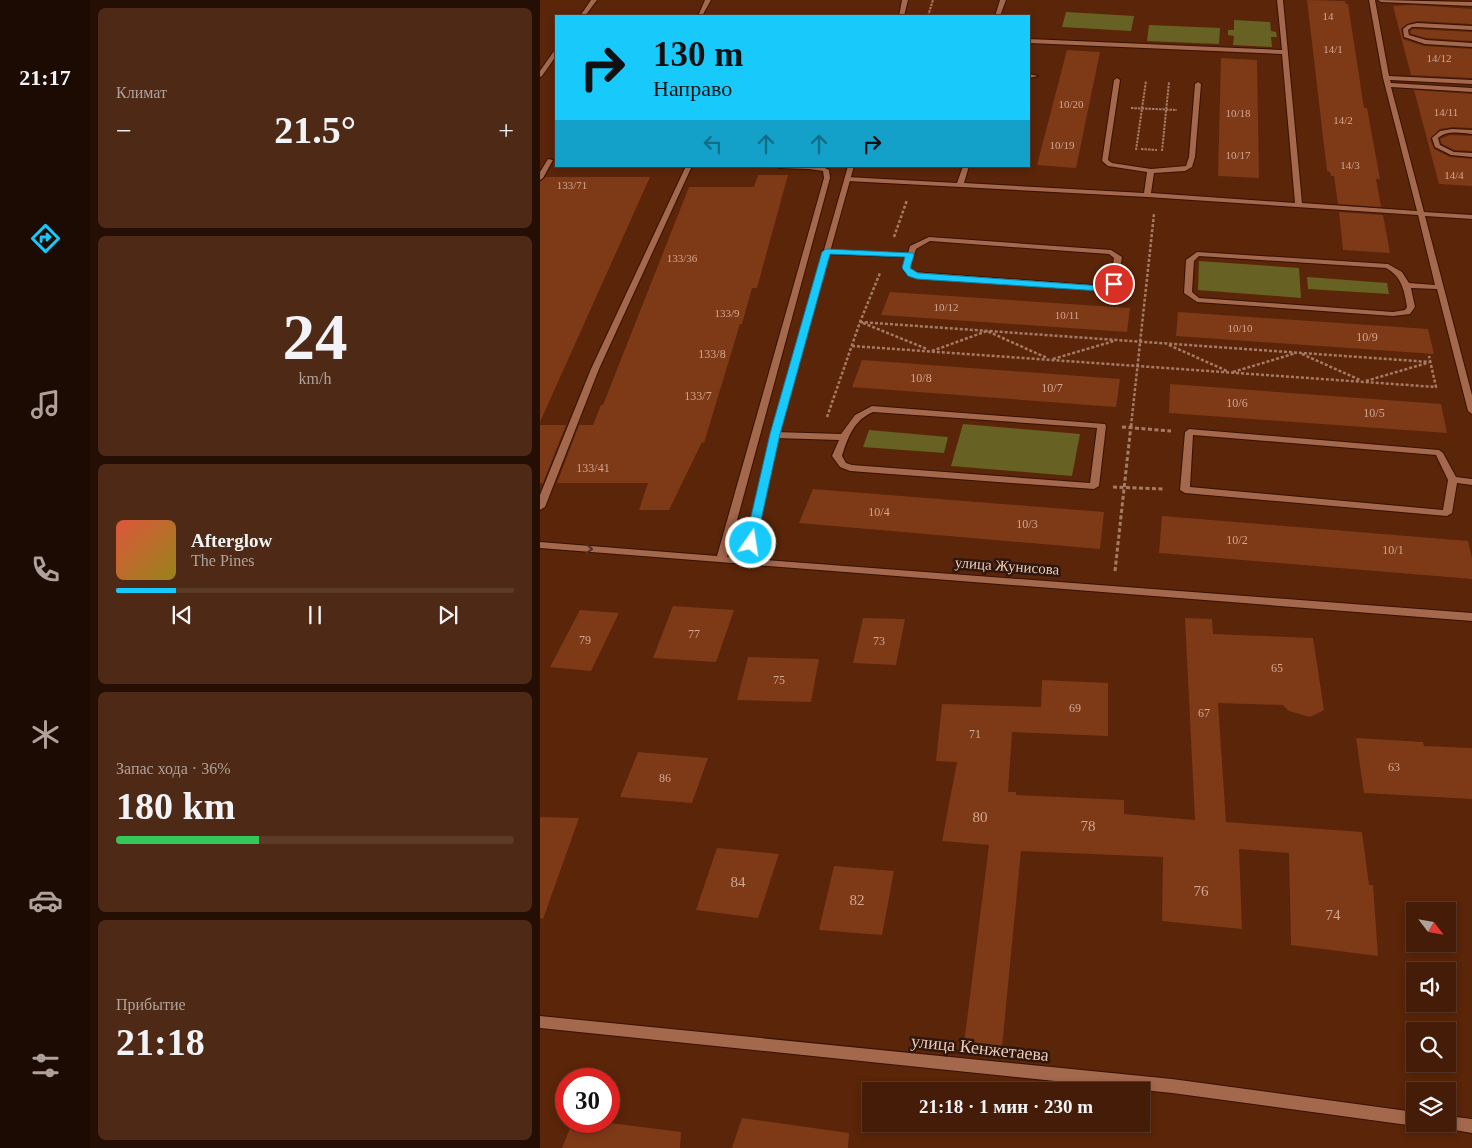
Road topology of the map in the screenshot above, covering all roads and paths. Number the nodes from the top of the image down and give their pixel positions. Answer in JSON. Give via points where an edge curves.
{"nodes":[{"id":1,"x":594,"y":0,"type":"edge"},
{"id":2,"x":708,"y":0,"type":"edge"},
{"id":3,"x":905,"y":0,"type":"edge"},
{"id":4,"x":933,"y":0,"type":"edge"},
{"id":5,"x":1003,"y":0,"type":"edge"},
{"id":6,"x":1280,"y":0,"type":"edge"},
{"id":7,"x":1372,"y":0,"type":"edge"},
{"id":8,"x":1382,"y":0,"type":"edge"},
{"id":9,"x":1472,"y":4,"type":"edge"},
{"id":10,"x":583,"y":15,"type":"edge"},
{"id":11,"x":700,"y":15,"type":"edge"},
{"id":12,"x":901,"y":15,"type":"edge"},
{"id":13,"x":928,"y":15,"type":"edge"},
{"id":14,"x":997,"y":15,"type":"edge"},
{"id":15,"x":1472,"y":28,"type":"edge"},
{"id":16,"x":1030,"y":41,"type":"edge"},
{"id":17,"x":1472,"y":45,"type":"edge"},
{"id":18,"x":1285,"y":52,"type":"junction"},
{"id":19,"x":555,"y":53,"type":"edge"},
{"id":20,"x":540,"y":75,"type":"edge"},
{"id":21,"x":1117,"y":80,"type":"dead end"},
{"id":22,"x":1146,"y":81,"type":"dead end"},
{"id":23,"x":1387,"y":81,"type":"junction"},
{"id":24,"x":1169,"y":82,"type":"dead end"},
{"id":25,"x":1472,"y":82,"type":"edge"},
{"id":26,"x":1198,"y":84,"type":"dead end"},
{"id":27,"x":1472,"y":90,"type":"edge"},
{"id":28,"x":1112,"y":107,"type":"junction"},
{"id":29,"x":1142,"y":108,"type":"junction"},
{"id":30,"x":1166,"y":109,"type":"junction"},
{"id":31,"x":1196,"y":110,"type":"junction"},
{"id":32,"x":1472,"y":132,"type":"edge"},
{"id":33,"x":1106,"y":148,"type":"junction"},
{"id":34,"x":1136,"y":149,"type":"junction"},
{"id":35,"x":1162,"y":151,"type":"junction"},
{"id":36,"x":1193,"y":152,"type":"junction"},
{"id":37,"x":1472,"y":155,"type":"edge"},
{"id":38,"x":540,"y":160,"type":"edge"},
{"id":39,"x":553,"y":160,"type":"edge"},
{"id":40,"x":689,"y":167,"type":"edge"},
{"id":41,"x":809,"y":167,"type":"edge"},
{"id":42,"x":851,"y":167,"type":"edge"},
{"id":43,"x":966,"y":167,"type":"edge"},
{"id":44,"x":1134,"y":169,"type":"junction"},
{"id":45,"x":1151,"y":171,"type":"junction"},
{"id":46,"x":540,"y":178,"type":"edge"},
{"id":47,"x":847,"y":178,"type":"junction"},
{"id":48,"x":914,"y":182,"type":"junction"},
{"id":49,"x":960,"y":184,"type":"junction"},
{"id":50,"x":1147,"y":195,"type":"junction"},
{"id":51,"x":1299,"y":206,"type":"junction"},
{"id":52,"x":1420,"y":213,"type":"junction"},
{"id":53,"x":1472,"y":217,"type":"edge"},
{"id":54,"x":826,"y":252,"type":"junction"},
{"id":55,"x":888,"y":254,"type":"junction"},
{"id":56,"x":910,"y":255,"type":"junction"},
{"id":57,"x":1407,"y":285,"type":"junction"},
{"id":58,"x":1439,"y":287,"type":"junction"},
{"id":59,"x":860,"y":322,"type":"junction"},
{"id":60,"x":987,"y":331,"type":"junction"},
{"id":61,"x":1117,"y":340,"type":"junction"},
{"id":62,"x":1141,"y":342,"type":"junction"},
{"id":63,"x":1166,"y":343,"type":"junction"},
{"id":64,"x":852,"y":346,"type":"junction"},
{"id":65,"x":931,"y":351,"type":"junction"},
{"id":66,"x":1299,"y":353,"type":"junction"},
{"id":67,"x":1429,"y":356,"type":"dead end"},
{"id":68,"x":1051,"y":360,"type":"junction"},
{"id":69,"x":1430,"y":362,"type":"junction"},
{"id":70,"x":1139,"y":366,"type":"junction"},
{"id":71,"x":1230,"y":372,"type":"junction"},
{"id":72,"x":1364,"y":382,"type":"junction"},
{"id":73,"x":1472,"y":411,"type":"edge"},
{"id":74,"x":827,"y":418,"type":"dead end"},
{"id":75,"x":1102,"y":426,"type":"junction"},
{"id":76,"x":1132,"y":428,"type":"junction"},
{"id":77,"x":1189,"y":432,"type":"junction"},
{"id":78,"x":775,"y":434,"type":"junction"},
{"id":79,"x":844,"y":437,"type":"junction"},
{"id":80,"x":1453,"y":480,"type":"junction"},
{"id":81,"x":1472,"y":482,"type":"edge"},
{"id":82,"x":1094,"y":486,"type":"junction"},
{"id":83,"x":1124,"y":487,"type":"junction"},
{"id":84,"x":1185,"y":490,"type":"junction"},
{"id":85,"x":540,"y":508,"type":"edge"},
{"id":86,"x":540,"y":544,"type":"edge"},
{"id":87,"x":721,"y":560,"type":"junction"},
{"id":88,"x":747,"y":561,"type":"junction"},
{"id":89,"x":1113,"y":589,"type":"junction"},
{"id":90,"x":1472,"y":617,"type":"edge"},
{"id":91,"x":540,"y":1022,"type":"edge"},
{"id":92,"x":1406,"y":1118,"type":"edge"},
{"id":93,"x":1456,"y":1124,"type":"edge"},
{"id":94,"x":1472,"y":1126,"type":"edge"}],
"edges":[{"from":1,"to":10,"type":"street"},
{"from":2,"to":11,"type":"street"},
{"from":3,"to":12,"type":"street"},
{"from":4,"to":13,"type":"path"},
{"from":5,"to":14,"type":"street"},
{"from":6,"to":18,"type":"street"},
{"from":7,"to":23,"type":"street"},
{"from":8,"to":9,"type":"street"},
{"from":15,"to":17,"type":"street","via":[[1417,25],[1405,30],[1406,36],[1417,41]]},
{"from":16,"to":18,"type":"street"},
{"from":18,"to":51,"type":"street"},
{"from":19,"to":20,"type":"street"},
{"from":21,"to":28,"type":"street"},
{"from":22,"to":29,"type":"path"},
{"from":23,"to":25,"type":"street"},
{"from":23,"to":27,"type":"street"},
{"from":23,"to":52,"type":"street"},
{"from":24,"to":30,"type":"path"},
{"from":26,"to":31,"type":"street"},
{"from":28,"to":29,"type":"path"},
{"from":28,"to":33,"type":"street"},
{"from":29,"to":30,"type":"path"},
{"from":29,"to":34,"type":"path"},
{"from":30,"to":31,"type":"path"},
{"from":30,"to":35,"type":"path"},
{"from":31,"to":36,"type":"street"},
{"from":32,"to":37,"type":"street","via":[[1441,132],[1435,138],[1442,150]]},
{"from":33,"to":34,"type":"path"},
{"from":33,"to":44,"type":"street","via":[[1105,161],[1110,166]]},
{"from":34,"to":35,"type":"path"},
{"from":34,"to":44,"type":"path"},
{"from":35,"to":36,"type":"path"},
{"from":36,"to":45,"type":"street","via":[[1189,166],[1184,169]]},
{"from":38,"to":39,"type":"street"},
{"from":39,"to":46,"type":"street"},
{"from":40,"to":85,"type":"street","via":[[595,369]]},
{"from":41,"to":87,"type":"street","via":[[826,170],[827,178]]},
{"from":42,"to":47,"type":"street"},
{"from":43,"to":49,"type":"street"},
{"from":44,"to":45,"type":"street"},
{"from":45,"to":50,"type":"street"},
{"from":47,"to":48,"type":"street"},
{"from":47,"to":54,"type":"street"},
{"from":48,"to":49,"type":"street"},
{"from":48,"to":55,"type":"path"},
{"from":49,"to":50,"type":"street"},
{"from":50,"to":51,"type":"street"},
{"from":50,"to":62,"type":"path","via":[[1154,213]]},
{"from":51,"to":52,"type":"street"},
{"from":52,"to":53,"type":"street"},
{"from":52,"to":58,"type":"street"},
{"from":54,"to":55,"type":"street"},
{"from":54,"to":78,"type":"street"},
{"from":55,"to":56,"type":"street"},
{"from":55,"to":59,"type":"path"},
{"from":56,"to":56,"type":"street","via":[[906,268],[917,276],[1101,288],[1114,284],[1118,257],[1106,251],[929,239],[916,245]]},
{"from":57,"to":57,"type":"street","via":[[1411,307],[1407,312],[1393,314],[1197,300],[1188,293],[1188,275],[1190,260],[1197,254],[1388,266],[1403,276]]},
{"from":57,"to":58,"type":"street"},
{"from":58,"to":73,"type":"street"},
{"from":59,"to":60,"type":"path"},
{"from":59,"to":64,"type":"path"},
{"from":59,"to":65,"type":"path"},
{"from":60,"to":61,"type":"path"},
{"from":60,"to":65,"type":"path"},
{"from":60,"to":68,"type":"path"},
{"from":61,"to":62,"type":"path"},
{"from":61,"to":68,"type":"path"},
{"from":62,"to":63,"type":"path"},
{"from":62,"to":70,"type":"path"},
{"from":63,"to":66,"type":"path"},
{"from":63,"to":71,"type":"path"},
{"from":64,"to":65,"type":"path"},
{"from":64,"to":74,"type":"path"},
{"from":65,"to":68,"type":"path"},
{"from":66,"to":69,"type":"path"},
{"from":66,"to":71,"type":"path"},
{"from":66,"to":72,"type":"path"},
{"from":67,"to":69,"type":"path"},
{"from":68,"to":70,"type":"path"},
{"from":69,"to":72,"type":"path"},
{"from":69,"to":72,"type":"path","via":[[1436,387]]},
{"from":70,"to":71,"type":"path"},
{"from":70,"to":76,"type":"path"},
{"from":71,"to":72,"type":"path"},
{"from":75,"to":76,"type":"path"},
{"from":75,"to":79,"type":"street","via":[[872,409],[856,417]]},
{"from":75,"to":82,"type":"street"},
{"from":76,"to":77,"type":"path"},
{"from":76,"to":83,"type":"path"},
{"from":77,"to":80,"type":"street","via":[[1438,453]]},
{"from":77,"to":84,"type":"street"},
{"from":78,"to":79,"type":"street"},
{"from":78,"to":88,"type":"street"},
{"from":79,"to":82,"type":"street","via":[[837,456],[843,465],[850,468]]},
{"from":80,"to":81,"type":"street"},
{"from":80,"to":84,"type":"street","via":[[1447,513]]},
{"from":82,"to":83,"type":"path"},
{"from":83,"to":84,"type":"path"},
{"from":83,"to":89,"type":"path"},
{"from":86,"to":87,"type":"street","name":"улица Жунисова","one_way":true},
{"from":87,"to":88,"type":"street","name":"улица Жунисова"},
{"from":88,"to":89,"type":"street","name":"улица Жунисова"},
{"from":89,"to":90,"type":"street","name":"улица Жунисова"},
{"from":91,"to":92,"type":"street","name":"улица Кенжетаева","via":[[1172,1086]]},
{"from":93,"to":94,"type":"street"}]}
